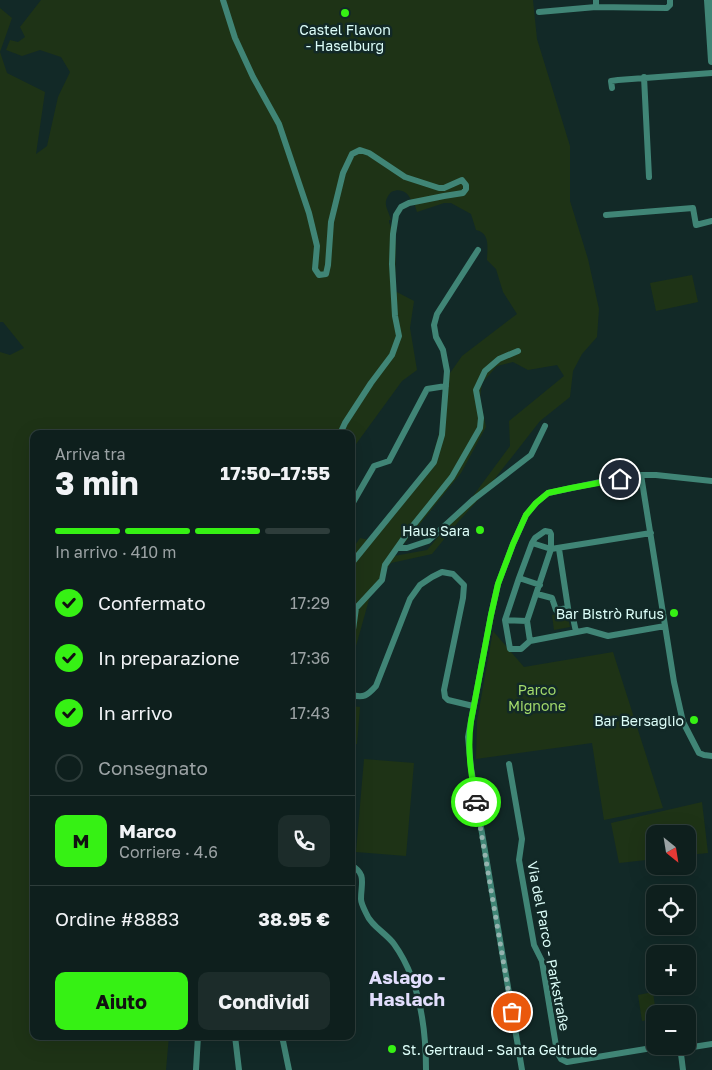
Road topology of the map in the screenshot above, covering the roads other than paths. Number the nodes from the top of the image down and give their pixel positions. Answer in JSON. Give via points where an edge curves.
{"nodes":[{"id":1,"x":223,"y":0,"type":"edge"},
{"id":2,"x":670,"y":0,"type":"edge"},
{"id":3,"x":708,"y":0,"type":"edge"},
{"id":4,"x":596,"y":3,"type":"edge"},
{"id":5,"x":539,"y":12,"type":"dead end"},
{"id":6,"x":712,"y":61,"type":"edge"},
{"id":7,"x":712,"y":72,"type":"edge"},
{"id":8,"x":644,"y":77,"type":"junction"},
{"id":9,"x":612,"y":88,"type":"dead end"},
{"id":10,"x":649,"y":177,"type":"dead end"},
{"id":11,"x":606,"y":215,"type":"dead end"},
{"id":12,"x":712,"y":221,"type":"edge"},
{"id":13,"x":478,"y":250,"type":"dead end"},
{"id":14,"x":518,"y":351,"type":"dead end"},
{"id":15,"x":446,"y":386,"type":"junction"},
{"id":16,"x":545,"y":426,"type":"dead end"},
{"id":17,"x":342,"y":430,"type":"edge"},
{"id":18,"x":641,"y":475,"type":"junction"},
{"id":19,"x":712,"y":482,"type":"edge"},
{"id":20,"x":355,"y":499,"type":"edge"},
{"id":21,"x":651,"y":533,"type":"junction"},
{"id":22,"x":532,"y":543,"type":"junction"},
{"id":23,"x":396,"y":548,"type":"junction"},
{"id":24,"x":555,"y":549,"type":"junction"},
{"id":25,"x":355,"y":559,"type":"edge"},
{"id":26,"x":519,"y":578,"type":"junction"},
{"id":27,"x":540,"y":584,"type":"junction"},
{"id":28,"x":537,"y":594,"type":"junction"},
{"id":29,"x":568,"y":608,"type":"junction"},
{"id":30,"x":355,"y":615,"type":"edge"},
{"id":31,"x":505,"y":620,"type":"junction"},
{"id":32,"x":527,"y":621,"type":"junction"},
{"id":33,"x":665,"y":626,"type":"junction"},
{"id":34,"x":576,"y":632,"type":"junction"},
{"id":35,"x":530,"y":641,"type":"junction"},
{"id":36,"x":355,"y":696,"type":"edge"},
{"id":37,"x":473,"y":706,"type":"junction"},
{"id":38,"x":712,"y":756,"type":"edge"},
{"id":39,"x":510,"y":764,"type":"dead end"},
{"id":40,"x":355,"y":868,"type":"edge"},
{"id":41,"x":198,"y":1040,"type":"edge"},
{"id":42,"x":235,"y":1040,"type":"edge"},
{"id":43,"x":283,"y":1040,"type":"edge"},
{"id":44,"x":712,"y":1044,"type":"edge"},
{"id":45,"x":696,"y":1047,"type":"edge"},
{"id":46,"x":646,"y":1049,"type":"edge"},
{"id":47,"x":681,"y":1055,"type":"edge"},
{"id":48,"x":196,"y":1070,"type":"edge"},
{"id":49,"x":239,"y":1070,"type":"edge"},
{"id":50,"x":289,"y":1070,"type":"edge"},
{"id":51,"x":426,"y":1070,"type":"edge"},
{"id":52,"x":522,"y":1070,"type":"edge"},
{"id":53,"x":682,"y":1070,"type":"edge"}],
"edges":[{"from":1,"to":17,"type":"street","via":[[235,38],[279,124],[309,213],[317,246],[316,269],[319,275],[326,274],[331,222],[343,173],[352,154],[360,150],[368,153],[405,177],[439,188],[462,180],[466,185],[463,193],[409,203],[396,215],[392,264],[399,336],[392,354]]},
{"from":2,"to":4,"type":"street","via":[[667,8]]},
{"from":3,"to":6,"type":"street"},
{"from":4,"to":5,"type":"street"},
{"from":7,"to":8,"type":"street"},
{"from":8,"to":9,"type":"street","via":[[611,81]]},
{"from":8,"to":10,"type":"street"},
{"from":11,"to":12,"type":"street","via":[[693,208],[696,224]]},
{"from":13,"to":15,"type":"street","via":[[437,314],[434,325],[447,370]]},
{"from":14,"to":23,"type":"street","via":[[499,359],[485,371],[476,390],[480,428],[452,477]]},
{"from":15,"to":20,"type":"street","via":[[427,389],[389,461],[374,466]]},
{"from":15,"to":25,"type":"street","via":[[442,436],[434,462]]},
{"from":16,"to":23,"type":"street","via":[[531,455],[474,499],[428,541]]},
{"from":18,"to":19,"type":"street"},
{"from":18,"to":21,"type":"street"},
{"from":18,"to":37,"type":"street","via":[[548,493],[526,515],[498,584]]},
{"from":21,"to":24,"type":"street"},
{"from":21,"to":33,"type":"street"},
{"from":22,"to":24,"type":"street"},
{"from":22,"to":24,"type":"street","via":[[545,531],[550,532]]},
{"from":22,"to":26,"type":"street"},
{"from":23,"to":30,"type":"street","via":[[385,565],[382,580],[356,608]]},
{"from":24,"to":27,"type":"street"},
{"from":24,"to":29,"type":"street"},
{"from":26,"to":27,"type":"street"},
{"from":26,"to":31,"type":"street"},
{"from":27,"to":28,"type":"street"},
{"from":28,"to":29,"type":"street","via":[[552,598],[556,610]]},
{"from":28,"to":32,"type":"street"},
{"from":29,"to":34,"type":"street"},
{"from":31,"to":32,"type":"street"},
{"from":31,"to":35,"type":"street","via":[[510,649],[521,648]]},
{"from":32,"to":35,"type":"street"},
{"from":33,"to":34,"type":"street","via":[[608,636],[587,630]]},
{"from":33,"to":38,"type":"street","via":[[683,722],[699,753]]},
{"from":34,"to":35,"type":"street"},
{"from":36,"to":37,"type":"street","via":[[369,694],[376,686],[410,599],[420,585],[442,572],[453,574],[464,585],[445,697]]},
{"from":37,"to":52,"type":"street","via":[[468,737],[470,768]]},
{"from":39,"to":46,"type":"street","name":"Via del Parco - Parkstraße","via":[[522,838],[519,860],[534,945],[542,961],[557,1052],[567,1062]]},
{"from":40,"to":51,"type":"street","via":[[361,873],[361,901],[367,916],[402,955],[415,985],[422,1015]]},
{"from":41,"to":48,"type":"street"},
{"from":42,"to":49,"type":"street"},
{"from":43,"to":50,"type":"street"},
{"from":44,"to":45,"type":"street"},
{"from":47,"to":53,"type":"street"}]}
